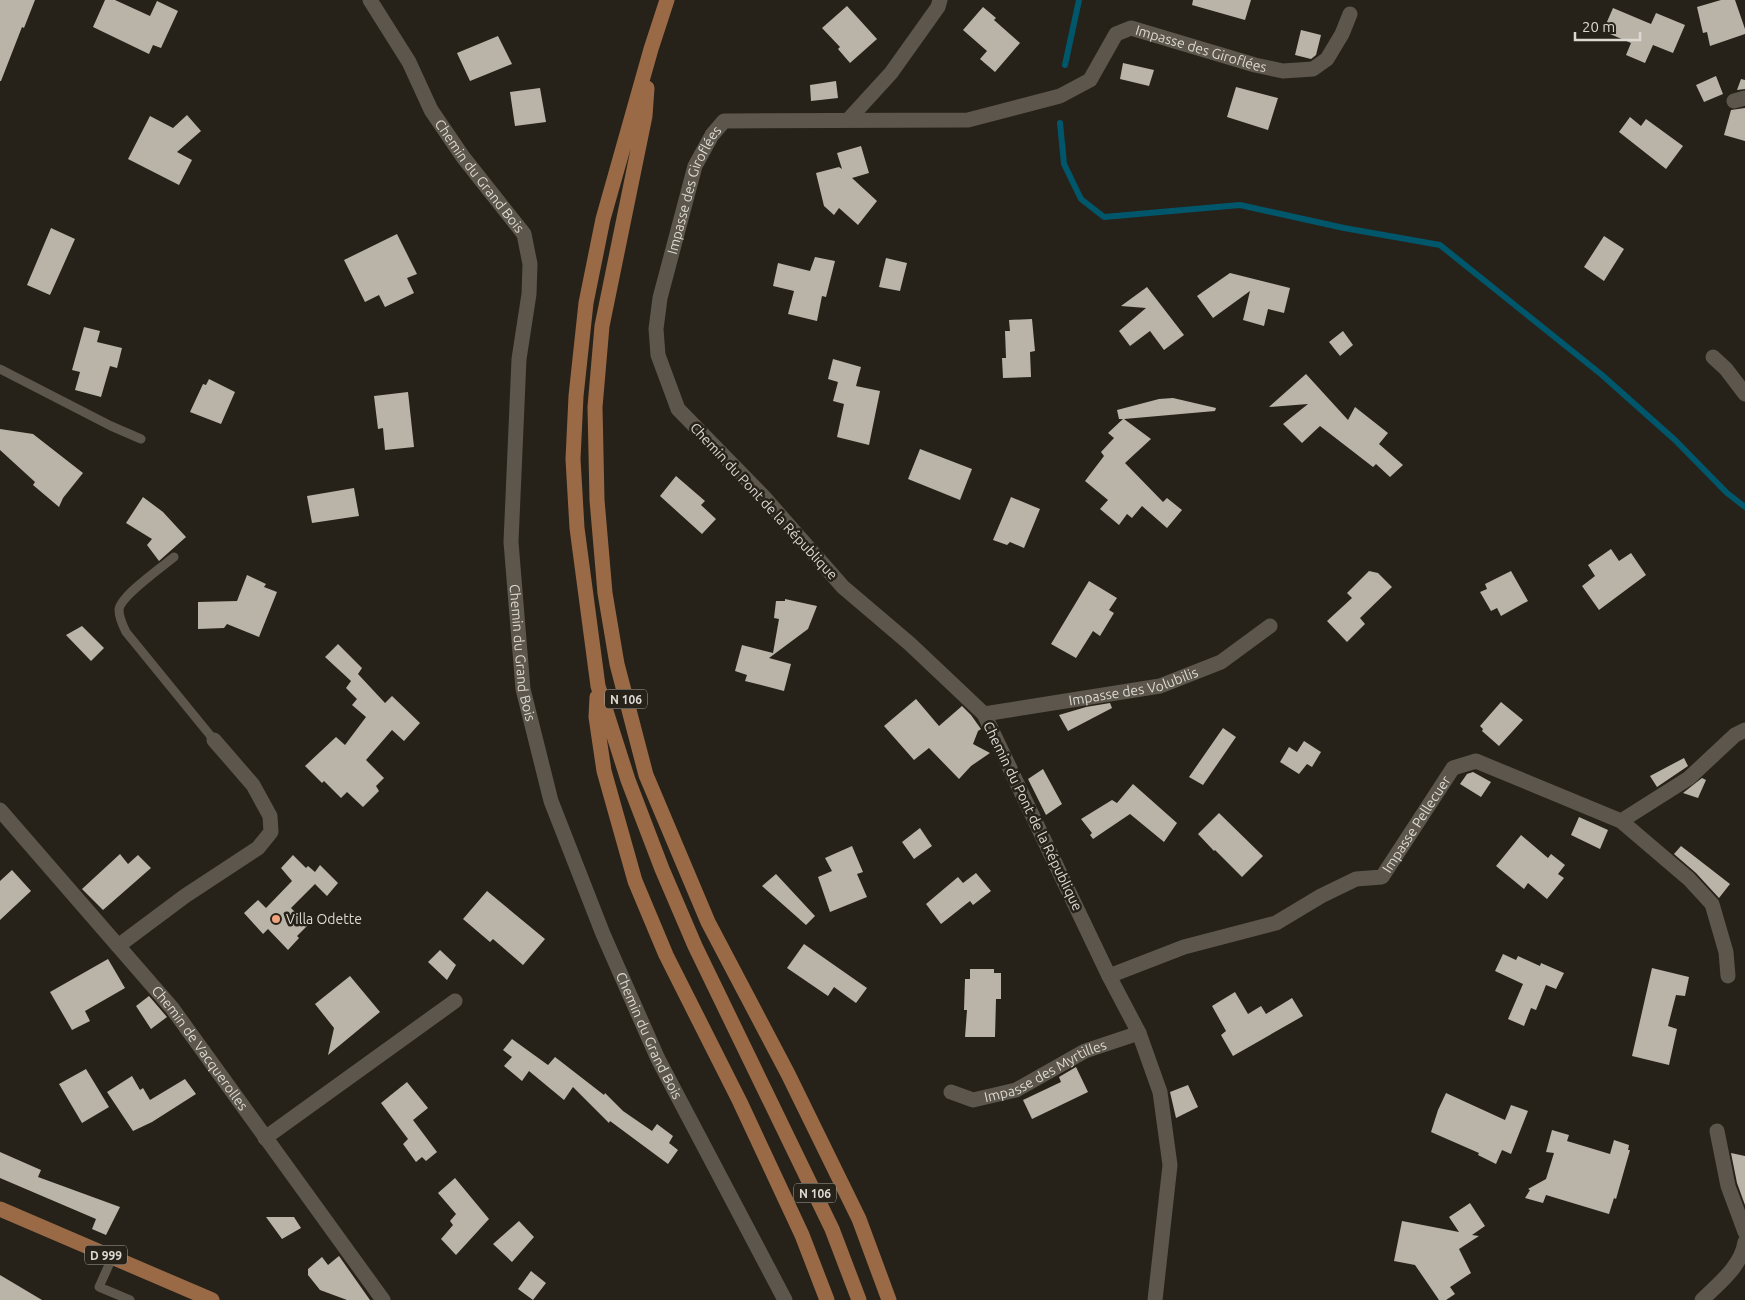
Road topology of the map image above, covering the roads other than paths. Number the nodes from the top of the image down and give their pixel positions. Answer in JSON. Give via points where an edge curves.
{"nodes":[{"id":1,"x":370,"y":0,"type":"edge"},
{"id":2,"x":667,"y":0,"type":"edge"},
{"id":3,"x":940,"y":0,"type":"edge"},
{"id":4,"x":1350,"y":14,"type":"dead end"},
{"id":5,"x":651,"y":49,"type":"junction"},
{"id":6,"x":848,"y":120,"type":"junction"},
{"id":7,"x":658,"y":355,"type":"joint"},
{"id":8,"x":1713,"y":357,"type":"dead end"},
{"id":9,"x":0,"y":369,"type":"edge"},
{"id":10,"x":1745,"y":394,"type":"edge"},
{"id":11,"x":141,"y":439,"type":"dead end"},
{"id":12,"x":174,"y":557,"type":"dead end"},
{"id":13,"x":1270,"y":626,"type":"dead end"},
{"id":14,"x":598,"y":686,"type":"junction"},
{"id":15,"x":984,"y":714,"type":"junction"},
{"id":16,"x":1745,"y":730,"type":"edge"},
{"id":17,"x":214,"y":740,"type":"joint"},
{"id":18,"x":0,"y":810,"type":"edge"},
{"id":19,"x":1621,"y":821,"type":"junction"},
{"id":20,"x":118,"y":946,"type":"junction"},
{"id":21,"x":1109,"y":976,"type":"junction"},
{"id":22,"x":1728,"y":976,"type":"dead end"},
{"id":23,"x":455,"y":1002,"type":"dead end"},
{"id":24,"x":1139,"y":1032,"type":"junction"},
{"id":25,"x":951,"y":1092,"type":"dead end"},
{"id":26,"x":1718,"y":1131,"type":"dead end"},
{"id":27,"x":265,"y":1138,"type":"junction"},
{"id":28,"x":0,"y":1209,"type":"edge"},
{"id":29,"x":1745,"y":1232,"type":"edge"},
{"id":30,"x":1745,"y":1242,"type":"edge"},
{"id":31,"x":112,"y":1258,"type":"junction"},
{"id":32,"x":130,"y":1300,"type":"edge"},
{"id":33,"x":212,"y":1300,"type":"edge"},
{"id":34,"x":383,"y":1300,"type":"edge"},
{"id":35,"x":785,"y":1300,"type":"edge"},
{"id":36,"x":827,"y":1300,"type":"edge"},
{"id":37,"x":859,"y":1300,"type":"edge"},
{"id":38,"x":889,"y":1300,"type":"edge"},
{"id":39,"x":1155,"y":1300,"type":"edge"},
{"id":40,"x":1702,"y":1300,"type":"edge"}],
"edges":[{"from":1,"to":35,"type":"street","name":"Chemin du Grand Bois","via":[[409,62],[431,110],[463,157],[524,234],[530,264],[529,294],[519,359],[510,542],[525,699],[551,800],[603,934],[658,1059]]},
{"from":2,"to":5,"type":"main road","number":"N 106"},
{"from":3,"to":6,"type":"street","via":[[891,73]]},
{"from":4,"to":6,"type":"street","name":"Impasse des Giroflées","via":[[1327,58],[1313,69],[1283,70],[1255,64],[1131,28],[1116,34],[1090,80],[1060,96],[968,120]]},
{"from":5,"to":14,"type":"main road","number":"N 106","via":[[603,219],[586,303],[576,396],[573,459],[577,528]]},
{"from":5,"to":38,"type":"main road","number":"N 106","via":[[645,116],[602,326],[595,406],[597,500],[605,593],[617,664],[646,774],[708,922],[859,1219]]},
{"from":6,"to":7,"type":"street","name":"Impasse des Giroflées","via":[[724,121],[712,135],[695,166],[660,298],[656,329]]},
{"from":7,"to":15,"type":"street","name":"Chemin du Pont de la République","via":[[678,410],[763,496],[843,587]]},
{"from":8,"to":10,"type":"street"},
{"from":9,"to":11,"type":"lane"},
{"from":12,"to":17,"type":"lane","via":[[124,598],[119,609],[121,623]]},
{"from":13,"to":15,"type":"street","name":"Impasse des Volubilis","via":[[1221,662],[1160,686]]},
{"from":14,"to":36,"type":"main road","via":[[596,717],[604,771],[635,881],[666,955],[802,1235]]},
{"from":14,"to":37,"type":"main road","number":"N 106","via":[[628,780],[662,869],[832,1229]]},
{"from":15,"to":21,"type":"street","name":"Chemin du Pont de la République"},
{"from":16,"to":19,"type":"street","via":[[1735,735],[1689,778]]},
{"from":17,"to":20,"type":"street","via":[[253,785],[270,816],[271,832],[258,848],[185,896]]},
{"from":18,"to":20,"type":"street","name":"Chemin de Vacquerolles"},
{"from":19,"to":21,"type":"street","name":"Impasse Pellecuer","via":[[1476,761],[1452,768],[1382,876],[1356,880],[1276,923],[1184,947]]},
{"from":19,"to":22,"type":"street","name":"Impasse Pellecuer","via":[[1689,879],[1712,904],[1726,952]]},
{"from":20,"to":27,"type":"street","name":"Chemin de Vacquerolles","via":[[172,1008]]},
{"from":21,"to":24,"type":"street","name":"Chemin du Pont de la République"},
{"from":23,"to":27,"type":"street"},
{"from":24,"to":25,"type":"street","name":"Impasse des Myrtilles","via":[[1084,1051],[1016,1090],[973,1100]]},
{"from":24,"to":39,"type":"street","name":"Chemin du Pont de la République","via":[[1160,1092],[1170,1165]]},
{"from":26,"to":29,"type":"street","via":[[1728,1186]]},
{"from":27,"to":34,"type":"street","name":"Chemin de Vacquerolles"},
{"from":28,"to":31,"type":"main road","number":"D 999"},
{"from":30,"to":40,"type":"street","via":[[1743,1253],[1733,1269]]},
{"from":31,"to":32,"type":"lane","via":[[100,1287]]},
{"from":31,"to":33,"type":"main road","number":"D 999"}]}
